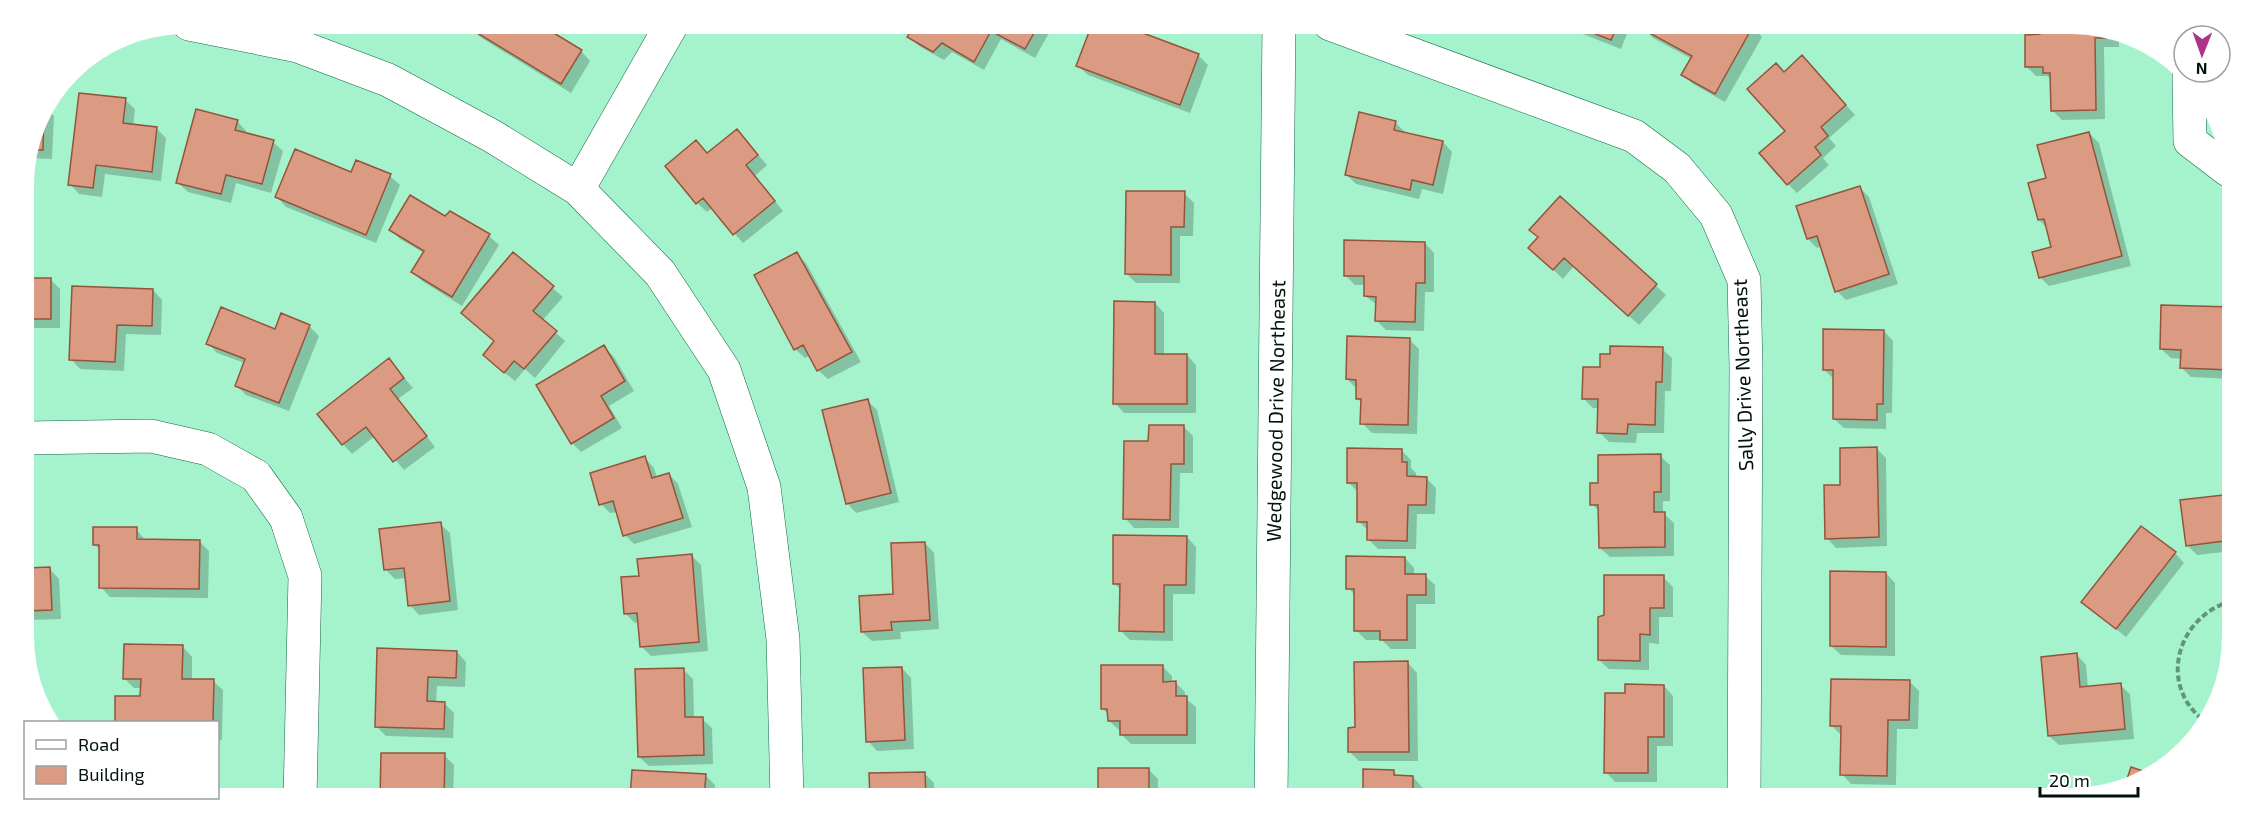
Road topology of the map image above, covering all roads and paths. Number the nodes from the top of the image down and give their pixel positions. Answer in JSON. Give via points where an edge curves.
{"nodes":[{"id":1,"x":239,"y":34,"type":"edge"},
{"id":2,"x":666,"y":34,"type":"edge"},
{"id":3,"x":1279,"y":34,"type":"edge"},
{"id":4,"x":1357,"y":34,"type":"edge"},
{"id":5,"x":2189,"y":92,"type":"edge"},
{"id":6,"x":2220,"y":164,"type":"edge"},
{"id":7,"x":578,"y":189,"type":"junction"},
{"id":8,"x":34,"y":438,"type":"edge"},
{"id":9,"x":2222,"y":604,"type":"edge"},
{"id":10,"x":2199,"y":716,"type":"edge"},
{"id":11,"x":300,"y":788,"type":"edge"},
{"id":12,"x":787,"y":788,"type":"edge"},
{"id":13,"x":1271,"y":788,"type":"edge"},
{"id":14,"x":1744,"y":788,"type":"edge"}],
"edges":[{"from":1,"to":7,"type":"street","via":[[298,46],[388,80],[492,136]]},
{"from":2,"to":7,"type":"street"},
{"from":3,"to":13,"type":"street","name":"Wedgewood Drive Northeast"},
{"from":4,"to":14,"type":"street","name":"Sally Drive Northeast","via":[[1634,136],[1677,168],[1716,215],[1744,280]]},
{"from":5,"to":6,"type":"street","via":[[2190,141]]},
{"from":7,"to":12,"type":"street","via":[[660,273],[724,370],[764,487],[783,639]]},
{"from":8,"to":11,"type":"street","via":[[151,436],[208,449],[256,476],[286,518],[305,576]]},
{"from":9,"to":10,"type":"path","via":[[2191,626],[2178,656],[2180,687]]}]}
